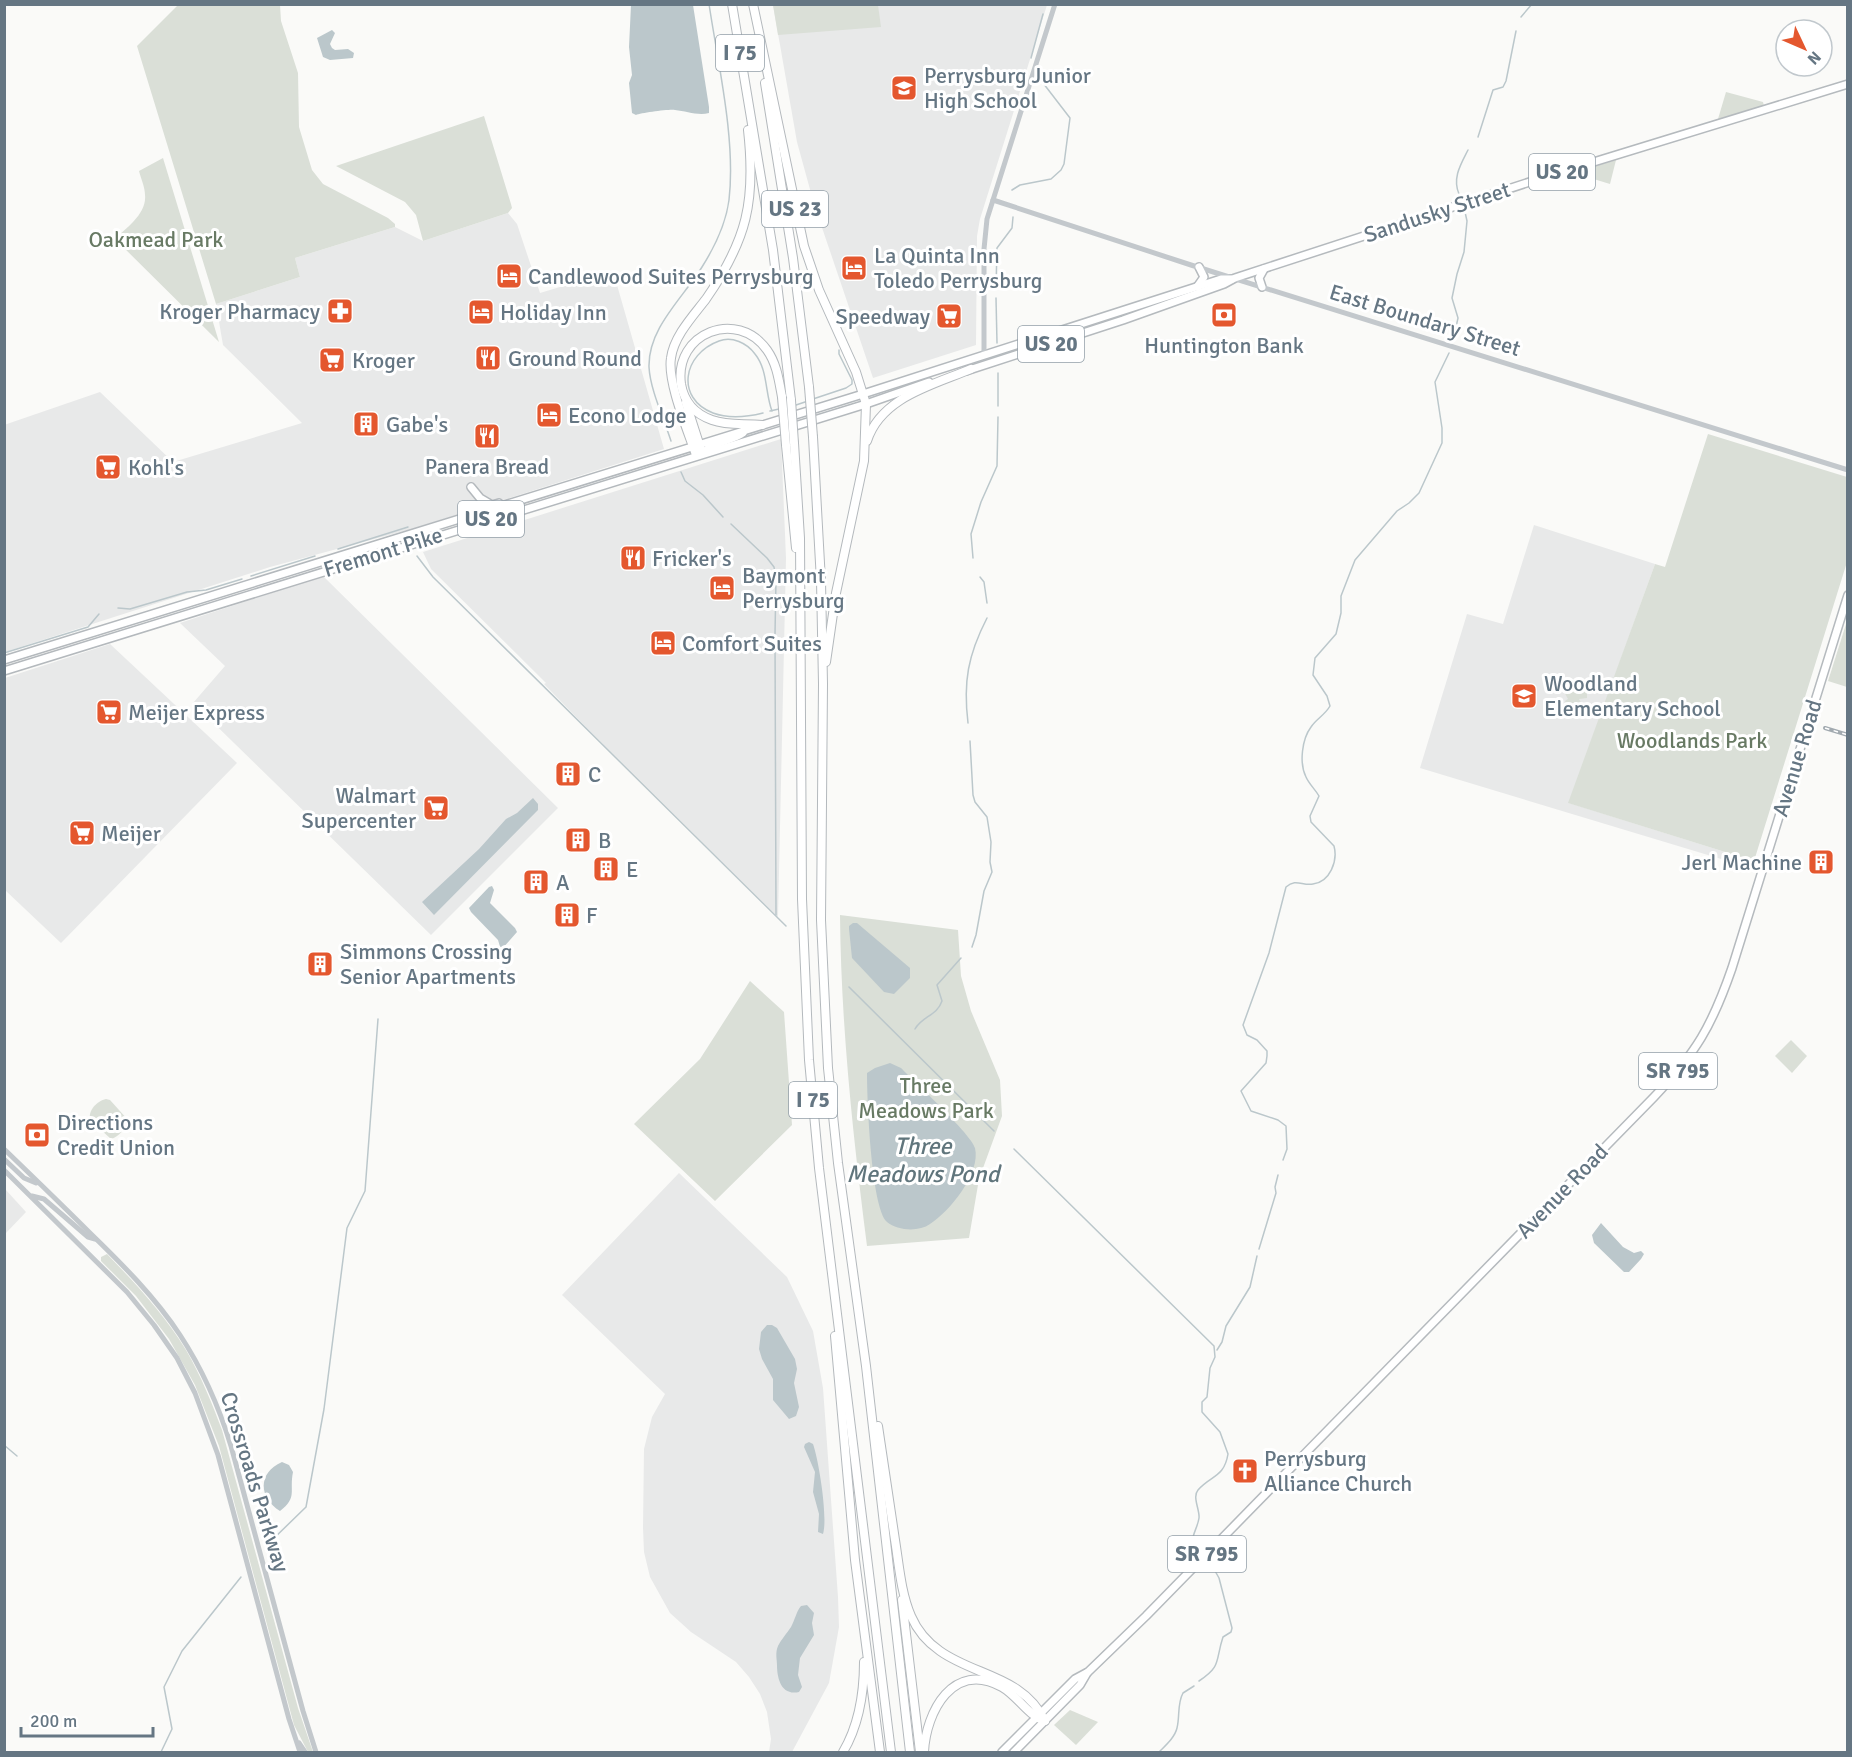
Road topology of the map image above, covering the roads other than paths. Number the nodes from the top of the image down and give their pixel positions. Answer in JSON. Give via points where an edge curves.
{"nodes":[{"id":1,"x":732,"y":4,"type":"edge"},
{"id":2,"x":752,"y":4,"type":"edge"},
{"id":3,"x":1055,"y":4,"type":"edge"},
{"id":4,"x":1848,"y":84,"type":"edge"},
{"id":5,"x":748,"y":101,"type":"junction"},
{"id":6,"x":993,"y":200,"type":"junction"},
{"id":7,"x":1199,"y":267,"type":"junction"},
{"id":8,"x":1264,"y":269,"type":"junction"},
{"id":9,"x":1235,"y":279,"type":"junction"},
{"id":10,"x":1197,"y":287,"type":"junction"},
{"id":11,"x":1262,"y":287,"type":"junction"},
{"id":12,"x":984,"y":356,"type":"junction"},
{"id":13,"x":971,"y":369,"type":"junction"},
{"id":14,"x":914,"y":387,"type":"junction"},
{"id":15,"x":863,"y":394,"type":"junction"},
{"id":16,"x":685,"y":399,"type":"junction"},
{"id":17,"x":866,"y":404,"type":"junction"},
{"id":18,"x":762,"y":424,"type":"junction"},
{"id":19,"x":750,"y":428,"type":"junction"},
{"id":20,"x":790,"y":444,"type":"junction"},
{"id":21,"x":696,"y":445,"type":"junction"},
{"id":22,"x":865,"y":448,"type":"junction"},
{"id":23,"x":699,"y":454,"type":"junction"},
{"id":24,"x":1848,"y":470,"type":"edge"},
{"id":25,"x":471,"y":487,"type":"dead end"},
{"id":26,"x":527,"y":498,"type":"junction"},
{"id":27,"x":382,"y":543,"type":"junction"},
{"id":28,"x":330,"y":560,"type":"junction"},
{"id":29,"x":332,"y":568,"type":"junction"},
{"id":30,"x":282,"y":583,"type":"junction"},
{"id":31,"x":1848,"y":595,"type":"edge"},
{"id":32,"x":112,"y":627,"type":"junction"},
{"id":33,"x":4,"y":660,"type":"edge"},
{"id":34,"x":4,"y":671,"type":"edge"},
{"id":35,"x":823,"y":684,"type":"junction"},
{"id":36,"x":4,"y":1149,"type":"edge"},
{"id":37,"x":4,"y":1160,"type":"edge"},
{"id":38,"x":4,"y":1170,"type":"edge"},
{"id":39,"x":41,"y":1185,"type":"junction"},
{"id":40,"x":31,"y":1196,"type":"junction"},
{"id":41,"x":96,"y":1239,"type":"junction"},
{"id":42,"x":835,"y":1296,"type":"junction"},
{"id":43,"x":866,"y":1366,"type":"junction"},
{"id":44,"x":897,"y":1550,"type":"junction"},
{"id":45,"x":865,"y":1633,"type":"junction"},
{"id":46,"x":1040,"y":1717,"type":"junction"},
{"id":47,"x":294,"y":1737,"type":"junction"},
{"id":48,"x":300,"y":1752,"type":"edge"},
{"id":49,"x":305,"y":1752,"type":"edge"},
{"id":50,"x":316,"y":1752,"type":"edge"},
{"id":51,"x":843,"y":1752,"type":"edge"},
{"id":52,"x":880,"y":1752,"type":"edge"},
{"id":53,"x":891,"y":1752,"type":"edge"},
{"id":54,"x":910,"y":1752,"type":"edge"},
{"id":55,"x":920,"y":1752,"type":"edge"},
{"id":56,"x":924,"y":1752,"type":"edge"},
{"id":57,"x":1002,"y":1752,"type":"edge"},
{"id":58,"x":1014,"y":1752,"type":"edge"}],
"edges":[{"from":1,"to":5,"type":"highway","number":"I 75"},
{"from":2,"to":15,"type":"highway","number":"US 23","via":[[804,246]]},
{"from":2,"to":35,"type":"highway","number":"I 75","bridge":true,"via":[[793,258],[809,387],[819,532]]},
{"from":3,"to":6,"type":"street"},
{"from":4,"to":8,"type":"main road","name":"Sandusky Street","number":"US 20"},
{"from":5,"to":20,"type":"highway","number":"I 75","bridge":true,"via":[[775,261],[791,400]]},
{"from":5,"to":21,"type":"highway","number":"US 23","via":[[750,195],[741,237],[724,272],[679,337],[671,358],[671,376]]},
{"from":6,"to":7,"type":"street","name":"East Boundary Street"},
{"from":6,"to":12,"type":"street","via":[[984,239]]},
{"from":7,"to":9,"type":"street","name":"East Boundary Street"},
{"from":7,"to":10,"type":"main road","via":[[1204,277]]},
{"from":8,"to":9,"type":"main road","name":"Sandusky Street","number":"US 20"},
{"from":8,"to":11,"type":"main road","via":[[1259,278]]},
{"from":9,"to":10,"type":"main road","name":"Sandusky Street","number":"US 20"},
{"from":9,"to":11,"type":"street","name":"East Boundary Street"},
{"from":9,"to":13,"type":"main road","name":"Sandusky Street","number":"US 20","via":[[1127,319]]},
{"from":10,"to":12,"type":"main road","name":"Sandusky Street","number":"US 20"},
{"from":11,"to":24,"type":"street","name":"East Boundary Street"},
{"from":12,"to":14,"type":"main road"},
{"from":12,"to":15,"type":"main road","name":"Sandusky Street","number":"US 20"},
{"from":13,"to":14,"type":"main road","name":"Sandusky Street","number":"US 20"},
{"from":13,"to":22,"type":"highway","via":[[897,401],[877,421]]},
{"from":14,"to":17,"type":"main road","name":"Sandusky Street","number":"US 20"},
{"from":15,"to":17,"type":"highway","number":"US 23"},
{"from":15,"to":18,"type":"main road","name":"Fremont Pike","number":"US 20"},
{"from":16,"to":18,"type":"highway","via":[[714,422]]},
{"from":16,"to":20,"type":"highway","bridge":true,"via":[[681,369],[687,351],[696,341],[707,333],[728,329],[748,333],[767,350],[777,371]]},
{"from":16,"to":21,"type":"highway"},
{"from":17,"to":22,"type":"highway"},
{"from":17,"to":23,"type":"main road","name":"Fremont Pike","number":"US 20"},
{"from":18,"to":19,"type":"main road","name":"Fremont Pike","number":"US 20"},
{"from":19,"to":21,"type":"main road","name":"Fremont Pike","number":"US 20"},
{"from":19,"to":23,"type":"main road"},
{"from":20,"to":42,"type":"highway","number":"I 75","via":[[801,592],[805,990],[814,1119]]},
{"from":21,"to":23,"type":"highway"},
{"from":21,"to":26,"type":"main road","name":"Fremont Pike","number":"US 20"},
{"from":22,"to":35,"type":"highway"},
{"from":23,"to":29,"type":"main road","name":"Fremont Pike","number":"US 20"},
{"from":25,"to":26,"type":"main road","via":[[492,505]]},
{"from":26,"to":27,"type":"main road","name":"Fremont Pike","number":"US 20"},
{"from":27,"to":28,"type":"main road","name":"Fremont Pike","number":"US 20"},
{"from":27,"to":29,"type":"main road"},
{"from":28,"to":30,"type":"main road"},
{"from":28,"to":32,"type":"main road","name":"Fremont Pike","number":"US 20"},
{"from":29,"to":30,"type":"main road","name":"Fremont Pike","number":"US 20"},
{"from":30,"to":34,"type":"main road","name":"Fremont Pike","number":"US 20"},
{"from":31,"to":46,"type":"main road","name":"Avenue Road","number":"SR 795","via":[[1732,968],[1715,1014],[1694,1051],[1654,1097],[1088,1672],[1080,1685]]},
{"from":32,"to":33,"type":"main road","name":"Fremont Pike","number":"US 20"},
{"from":32,"to":34,"type":"main road"},
{"from":35,"to":43,"type":"highway","number":"I 75","via":[[821,920],[825,1016],[838,1163]]},
{"from":36,"to":39,"type":"street","name":"Crossroads Parkway"},
{"from":37,"to":39,"type":"street","via":[[24,1178]]},
{"from":38,"to":40,"type":"street","name":"Crossroads Parkway"},
{"from":39,"to":41,"type":"street","name":"Crossroads Parkway"},
{"from":40,"to":41,"type":"street","via":[[44,1199]]},
{"from":40,"to":47,"type":"street","name":"Crossroads Parkway","via":[[140,1306],[166,1341],[195,1393],[218,1455]]},
{"from":41,"to":50,"type":"street","name":"Crossroads Parkway","via":[[167,1317],[194,1358],[217,1406]]},
{"from":42,"to":45,"type":"highway","via":[[844,1455]]},
{"from":42,"to":53,"type":"highway","number":"I 75"},
{"from":43,"to":44,"type":"highway"},
{"from":43,"to":54,"type":"highway","number":"I 75"},
{"from":44,"to":46,"type":"highway","via":[[907,1604],[926,1638],[949,1657],[1009,1683]]},
{"from":44,"to":55,"type":"highway"},
{"from":45,"to":51,"type":"highway","via":[[862,1698]]},
{"from":45,"to":52,"type":"highway"},
{"from":46,"to":56,"type":"highway","via":[[1002,1687],[983,1681],[963,1683],[946,1692],[938,1702]]},
{"from":46,"to":57,"type":"main road","name":"Avenue Road","number":"SR 795"},
{"from":46,"to":58,"type":"main road","name":"Avenue Road","number":"SR 795"},
{"from":47,"to":48,"type":"street","name":"Crossroads Parkway"},
{"from":47,"to":49,"type":"street"}]}
